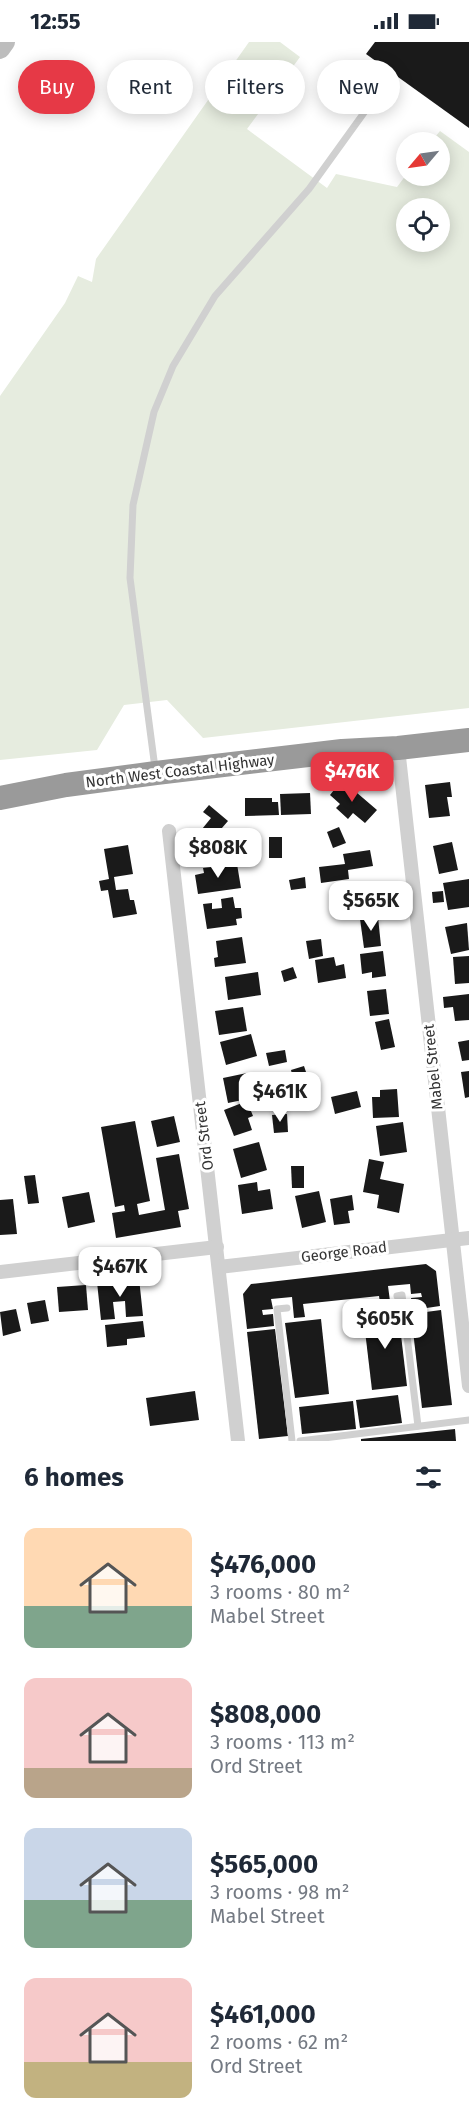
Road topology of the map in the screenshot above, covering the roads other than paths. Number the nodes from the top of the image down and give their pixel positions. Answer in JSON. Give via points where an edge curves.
{"nodes":[{"id":1,"x":5,"y":42,"type":"edge"},
{"id":2,"x":0,"y":49,"type":"edge"},
{"id":3,"x":364,"y":114,"type":"edge"},
{"id":4,"x":469,"y":740,"type":"edge"},
{"id":5,"x":398,"y":748,"type":"junction"},
{"id":6,"x":156,"y":773,"type":"junction"},
{"id":7,"x":0,"y":798,"type":"edge"},
{"id":8,"x":169,"y":831,"type":"dead end"},
{"id":9,"x":469,"y":1238,"type":"edge"},
{"id":10,"x":452,"y":1240,"type":"junction"},
{"id":11,"x":217,"y":1247,"type":"junction"},
{"id":12,"x":219,"y":1267,"type":"junction"},
{"id":13,"x":0,"y":1272,"type":"edge"},
{"id":14,"x":397,"y":1296,"type":"dead end"},
{"id":15,"x":287,"y":1308,"type":"dead end"},
{"id":16,"x":469,"y":1386,"type":"edge"},
{"id":17,"x":469,"y":1420,"type":"edge"},
{"id":18,"x":418,"y":1426,"type":"junction"},
{"id":19,"x":238,"y":1441,"type":"edge"},
{"id":20,"x":292,"y":1441,"type":"edge"},
{"id":21,"x":300,"y":1441,"type":"edge"}],
"edges":[{"from":1,"to":2,"type":"main road"},
{"from":3,"to":6,"type":"lane","via":[[309,189],[215,296],[173,366],[154,412],[133,505],[130,578]]},
{"from":4,"to":5,"type":"highway","name":"North West Coastal Highway"},
{"from":5,"to":6,"type":"highway","name":"North West Coastal Highway"},
{"from":5,"to":10,"type":"street","name":"Mabel Street"},
{"from":6,"to":7,"type":"highway","name":"North West Coastal Highway"},
{"from":8,"to":11,"type":"street","name":"Ord Street"},
{"from":9,"to":10,"type":"street","name":"George Road"},
{"from":10,"to":12,"type":"street","name":"George Road"},
{"from":10,"to":16,"type":"street","name":"Mabel Street"},
{"from":11,"to":12,"type":"street","name":"Ord Street"},
{"from":11,"to":13,"type":"street"},
{"from":12,"to":19,"type":"street","name":"Ord Street"},
{"from":14,"to":18,"type":"lane","via":[[402,1295]]},
{"from":15,"to":20,"type":"lane","via":[[277,1309]]},
{"from":17,"to":18,"type":"lane"},
{"from":18,"to":21,"type":"lane"}]}
